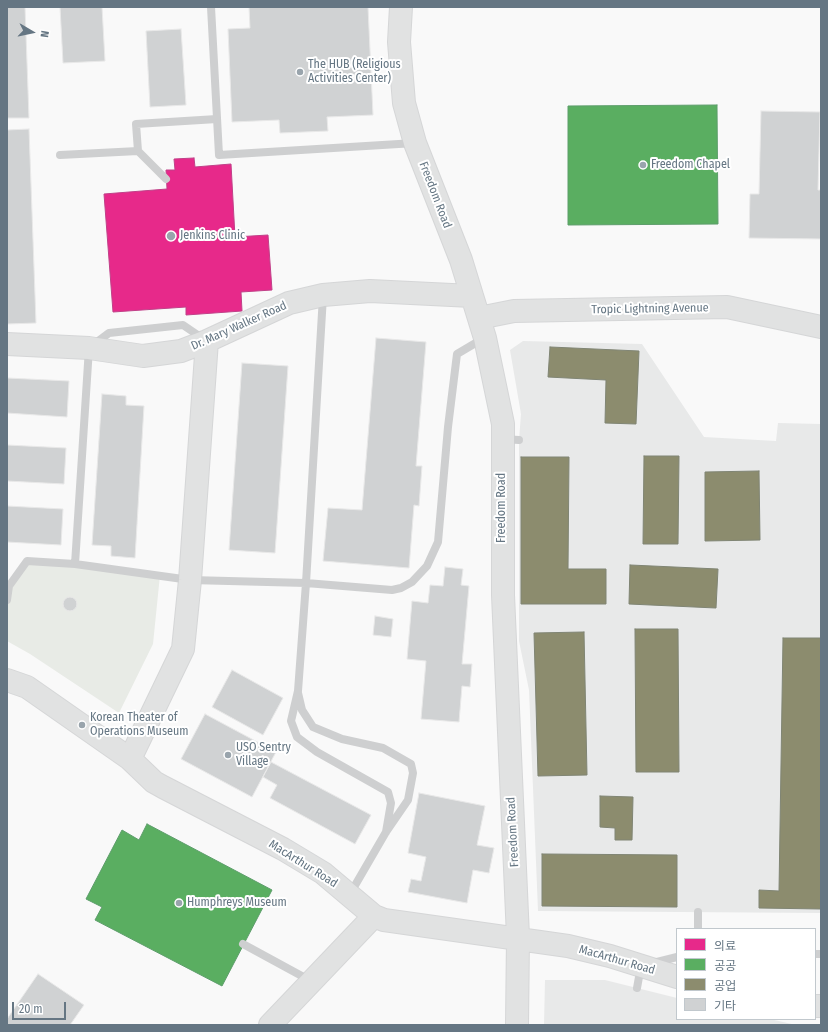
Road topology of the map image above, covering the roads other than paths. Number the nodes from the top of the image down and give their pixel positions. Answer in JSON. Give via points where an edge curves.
{"nodes":[{"id":1,"x":211,"y":7,"type":"edge"},
{"id":2,"x":401,"y":7,"type":"edge"},
{"id":3,"x":217,"y":119,"type":"junction"},
{"id":4,"x":415,"y":143,"type":"junction"},
{"id":5,"x":138,"y":151,"type":"junction"},
{"id":6,"x":60,"y":155,"type":"dead end"},
{"id":7,"x":166,"y":179,"type":"dead end"},
{"id":8,"x":323,"y":295,"type":"junction"},
{"id":9,"x":472,"y":296,"type":"junction"},
{"id":10,"x":821,"y":327,"type":"edge"},
{"id":11,"x":482,"y":328,"type":"junction"},
{"id":12,"x":207,"y":341,"type":"junction"},
{"id":13,"x":7,"y":344,"type":"edge"},
{"id":14,"x":89,"y":348,"type":"junction"},
{"id":15,"x":75,"y":564,"type":"junction"},
{"id":16,"x":190,"y":580,"type":"junction"},
{"id":17,"x":306,"y":583,"type":"junction"},
{"id":18,"x":7,"y":600,"type":"edge"},
{"id":19,"x":7,"y":680,"type":"edge"},
{"id":20,"x":298,"y":691,"type":"junction"},
{"id":21,"x":130,"y":759,"type":"junction"},
{"id":22,"x":386,"y":832,"type":"junction"},
{"id":23,"x":349,"y":895,"type":"junction"},
{"id":24,"x":698,"y":912,"type":"dead end"},
{"id":25,"x":374,"y":916,"type":"junction"},
{"id":26,"x":698,"y":928,"type":"edge"},
{"id":27,"x":518,"y":937,"type":"junction"},
{"id":28,"x":244,"y":944,"type":"dead end"},
{"id":29,"x":676,"y":957,"type":"edge"},
{"id":30,"x":641,"y":966,"type":"junction"},
{"id":31,"x":676,"y":977,"type":"edge"},
{"id":32,"x":312,"y":982,"type":"junction"},
{"id":33,"x":637,"y":988,"type":"dead end"},
{"id":34,"x":270,"y":1025,"type":"edge"},
{"id":35,"x":517,"y":1025,"type":"edge"}],
"edges":[{"from":1,"to":3,"type":"lane"},
{"from":2,"to":4,"type":"street","name":"Freedom Road","via":[[401,82]]},
{"from":3,"to":4,"type":"lane","via":[[220,155]]},
{"from":3,"to":5,"type":"lane","via":[[136,124]]},
{"from":4,"to":9,"type":"street","name":"Freedom Road","via":[[461,260]]},
{"from":5,"to":6,"type":"lane"},
{"from":5,"to":7,"type":"lane"},
{"from":8,"to":9,"type":"street","name":"Dr. Mary Walker Road","via":[[370,291]]},
{"from":8,"to":12,"type":"street","name":"Dr. Mary Walker Road","via":[[289,303]]},
{"from":8,"to":17,"type":"lane"},
{"from":9,"to":11,"type":"street","name":"Freedom Road"},
{"from":10,"to":11,"type":"street","name":"Tropic Lightning Avenue","via":[[727,307],[514,311]]},
{"from":11,"to":17,"type":"lane","via":[[458,354],[448,427],[438,542],[427,566],[412,582],[392,590]]},
{"from":11,"to":27,"type":"street","name":"Freedom Road","via":[[503,424],[511,439],[503,595]]},
{"from":12,"to":14,"type":"street","name":"Dr. Mary Walker Road","via":[[181,351],[143,356]]},
{"from":12,"to":16,"type":"street"},
{"from":13,"to":14,"type":"street","name":"Dr. Mary Walker Road"},
{"from":14,"to":15,"type":"lane"},
{"from":15,"to":16,"type":"lane"},
{"from":15,"to":18,"type":"lane","via":[[27,561],[9,586]]},
{"from":16,"to":17,"type":"lane"},
{"from":16,"to":21,"type":"street","via":[[183,650]]},
{"from":17,"to":20,"type":"lane"},
{"from":19,"to":21,"type":"street","name":"MacArthur Road","via":[[27,687]]},
{"from":20,"to":22,"type":"lane","via":[[291,721],[297,737],[317,752],[388,792],[391,804]]},
{"from":20,"to":22,"type":"lane","via":[[302,710],[313,727],[342,738],[383,748],[411,764],[413,773],[408,800]]},
{"from":21,"to":23,"type":"street","name":"MacArthur Road","via":[[154,782],[283,849],[323,873]]},
{"from":22,"to":23,"type":"lane"},
{"from":23,"to":25,"type":"street","name":"MacArthur Road"},
{"from":24,"to":26,"type":"lane"},
{"from":25,"to":27,"type":"street","name":"MacArthur Road","via":[[384,920]]},
{"from":25,"to":32,"type":"street"},
{"from":27,"to":30,"type":"street","name":"MacArthur Road","via":[[568,946]]},
{"from":27,"to":35,"type":"street","name":"Freedom Road"},
{"from":28,"to":32,"type":"lane"},
{"from":29,"to":30,"type":"lane"},
{"from":30,"to":31,"type":"street","name":"MacArthur Road"},
{"from":30,"to":33,"type":"lane"},
{"from":32,"to":34,"type":"street"}]}
